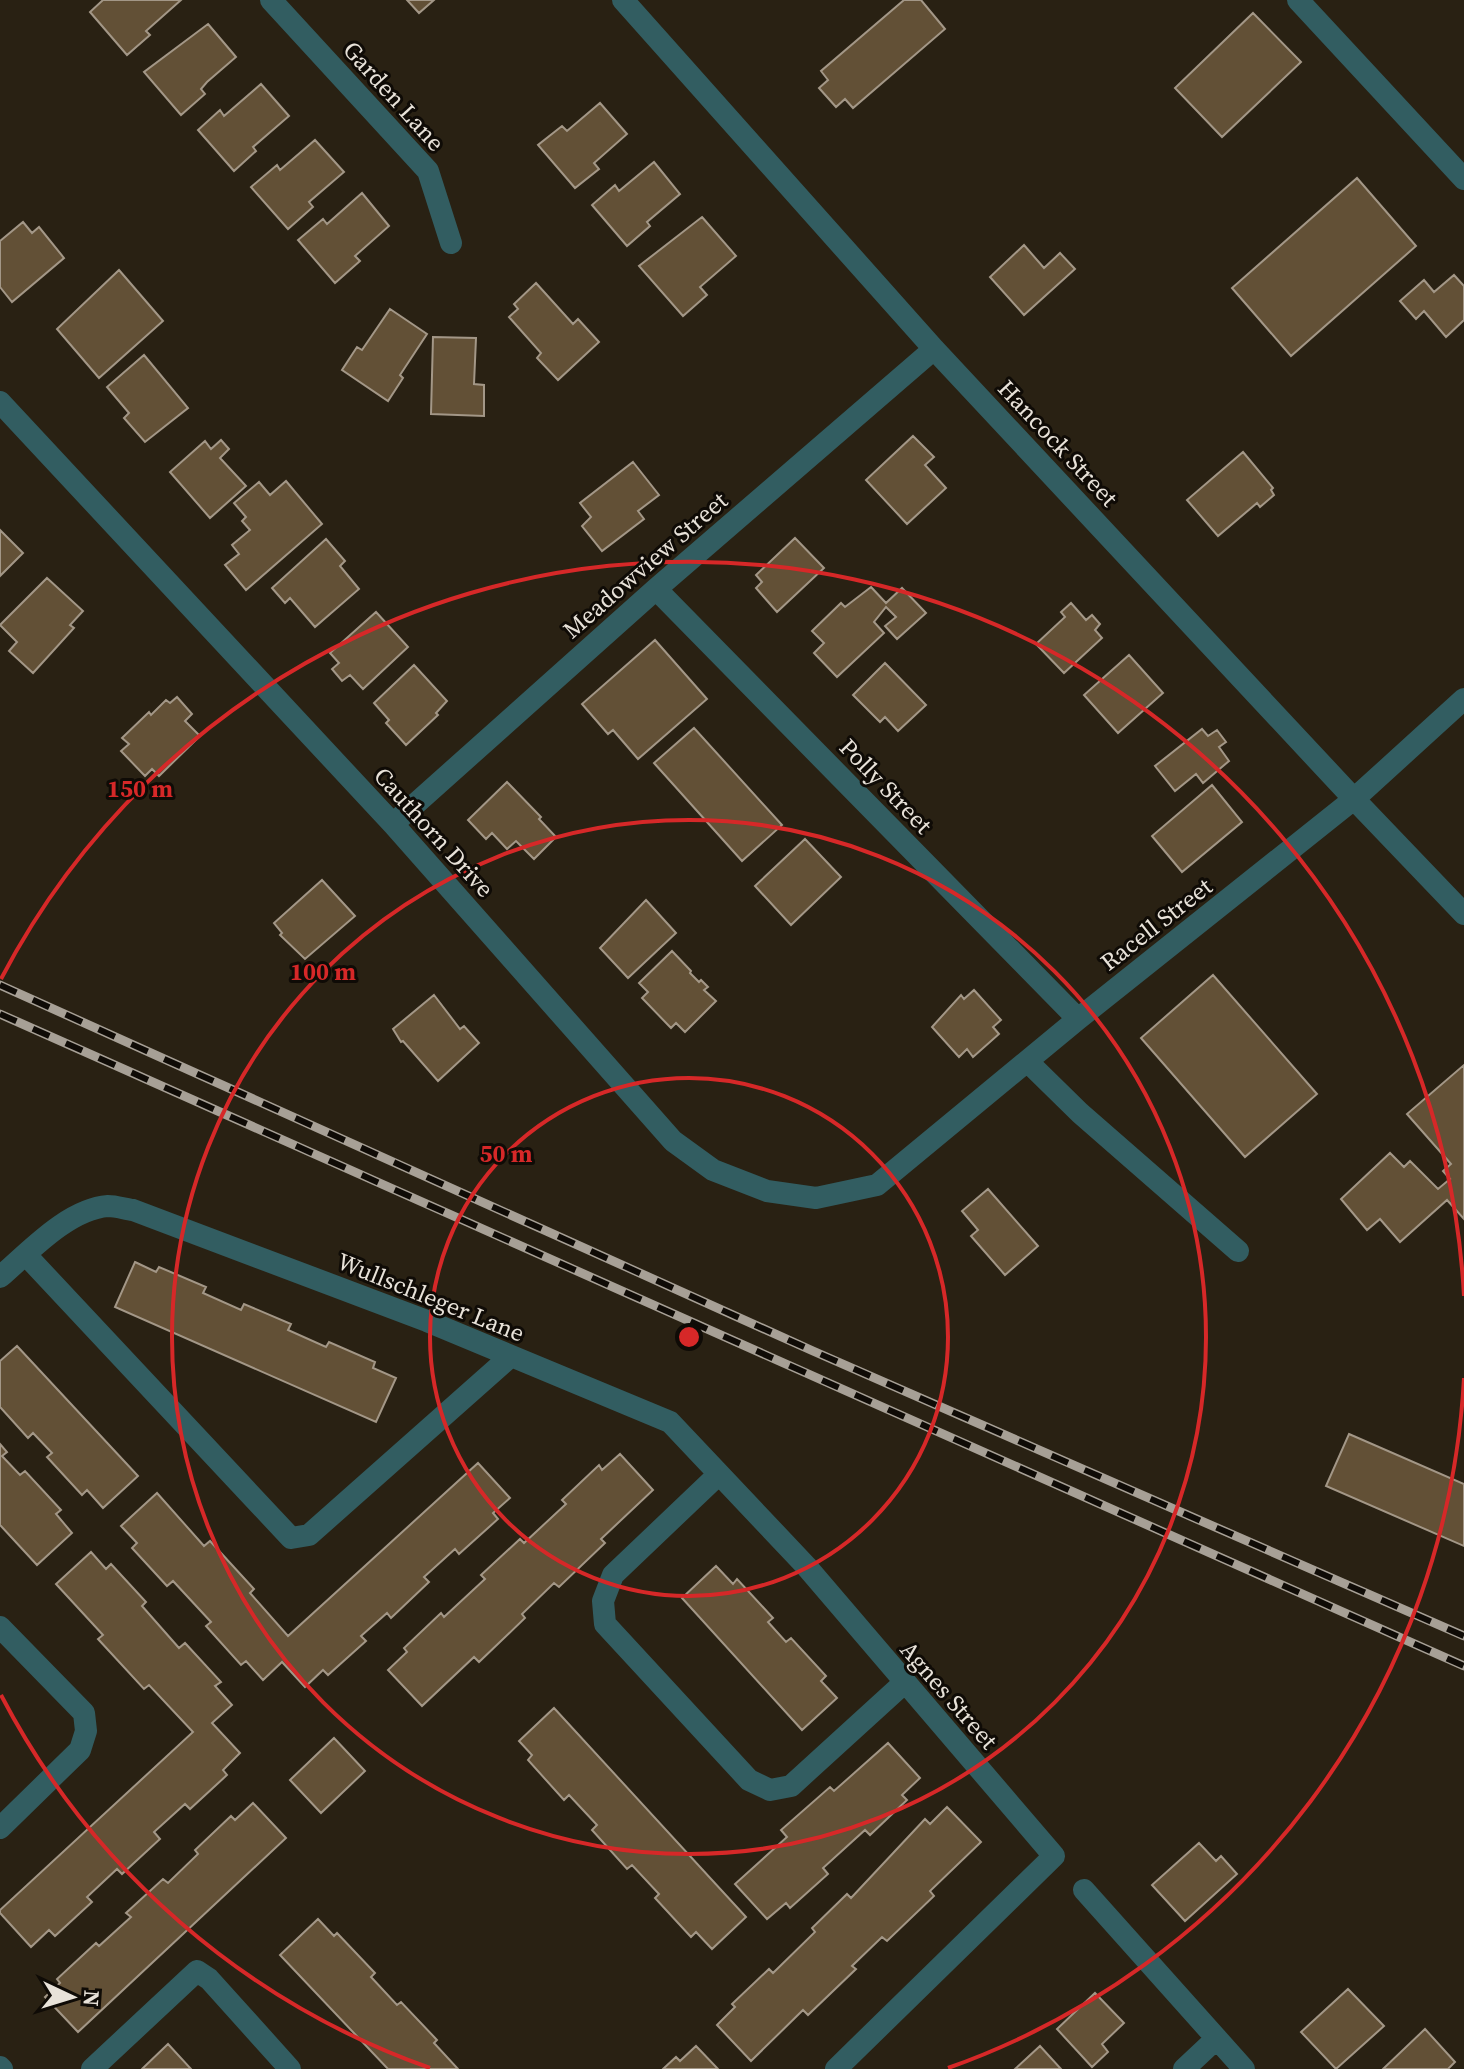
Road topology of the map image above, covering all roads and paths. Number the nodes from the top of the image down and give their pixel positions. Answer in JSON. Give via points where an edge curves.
{"nodes":[{"id":1,"x":271,"y":0,"type":"edge"},
{"id":2,"x":623,"y":0,"type":"edge"},
{"id":3,"x":1298,"y":0,"type":"edge"},
{"id":4,"x":1464,"y":179,"type":"edge"},
{"id":5,"x":451,"y":243,"type":"dead end"},
{"id":6,"x":934,"y":349,"type":"junction"},
{"id":7,"x":0,"y":402,"type":"edge"},
{"id":8,"x":656,"y":589,"type":"junction"},
{"id":9,"x":1464,"y":699,"type":"edge"},
{"id":10,"x":1354,"y":799,"type":"junction"},
{"id":11,"x":393,"y":824,"type":"junction"},
{"id":12,"x":1464,"y":914,"type":"edge"},
{"id":13,"x":1078,"y":1019,"type":"junction"},
{"id":14,"x":1028,"y":1062,"type":"junction"},
{"id":15,"x":877,"y":1185,"type":"joint"},
{"id":16,"x":1238,"y":1251,"type":"dead end"},
{"id":17,"x":26,"y":1255,"type":"junction"},
{"id":18,"x":0,"y":1277,"type":"edge"},
{"id":19,"x":511,"y":1356,"type":"junction"},
{"id":20,"x":719,"y":1474,"type":"junction"},
{"id":21,"x":806,"y":1566,"type":"joint"},
{"id":22,"x":0,"y":1627,"type":"edge"},
{"id":23,"x":904,"y":1683,"type":"junction"},
{"id":24,"x":0,"y":1828,"type":"edge"},
{"id":25,"x":1084,"y":1890,"type":"dead end"},
{"id":26,"x":1216,"y":2039,"type":"junction"},
{"id":27,"x":92,"y":2069,"type":"edge"},
{"id":28,"x":290,"y":2069,"type":"edge"},
{"id":29,"x":836,"y":2069,"type":"edge"},
{"id":30,"x":1184,"y":2069,"type":"edge"},
{"id":31,"x":1244,"y":2069,"type":"edge"}],
"edges":[{"from":1,"to":5,"type":"street","name":"Garden Lane","via":[[428,171]]},
{"from":2,"to":6,"type":"street","name":"Hancock Street"},
{"from":3,"to":4,"type":"street"},
{"from":6,"to":8,"type":"street","name":"Meadowview Street"},
{"from":6,"to":10,"type":"street","name":"Hancock Street"},
{"from":7,"to":11,"type":"street","name":"Cauthorn Drive"},
{"from":8,"to":11,"type":"street","name":"Meadowview Street"},
{"from":8,"to":13,"type":"street","name":"Polly Street"},
{"from":9,"to":10,"type":"street","name":"Racell Street"},
{"from":10,"to":12,"type":"street","name":"Hancock Street"},
{"from":10,"to":13,"type":"street","name":"Racell Street"},
{"from":11,"to":15,"type":"street","name":"Cauthorn Drive","via":[[673,1141],[713,1170],[767,1191],[816,1198]]},
{"from":13,"to":14,"type":"street","name":"Racell Street"},
{"from":14,"to":15,"type":"street","name":"Racell Street"},
{"from":14,"to":16,"type":"street"},
{"from":17,"to":18,"type":"street","name":"Wullschleger Lane"},
{"from":17,"to":19,"type":"street","name":"Wullschleger Lane","via":[[83,1213],[110,1206],[133,1210]]},
{"from":17,"to":19,"type":"street","via":[[291,1538],[309,1535]]},
{"from":19,"to":20,"type":"street","name":"Wullschleger Lane","via":[[670,1422]]},
{"from":20,"to":21,"type":"street","name":"Wullschleger Lane"},
{"from":20,"to":23,"type":"street","via":[[613,1575],[603,1601],[605,1624],[749,1780],[770,1790],[791,1786]]},
{"from":21,"to":23,"type":"street","name":"Agnes Street"},
{"from":22,"to":24,"type":"street","via":[[84,1713],[86,1731],[80,1750]]},
{"from":23,"to":29,"type":"street","name":"Agnes Street","via":[[1054,1856]]},
{"from":25,"to":26,"type":"street"},
{"from":26,"to":30,"type":"street"},
{"from":26,"to":31,"type":"street"},
{"from":27,"to":28,"type":"street","via":[[197,1971]]}]}
